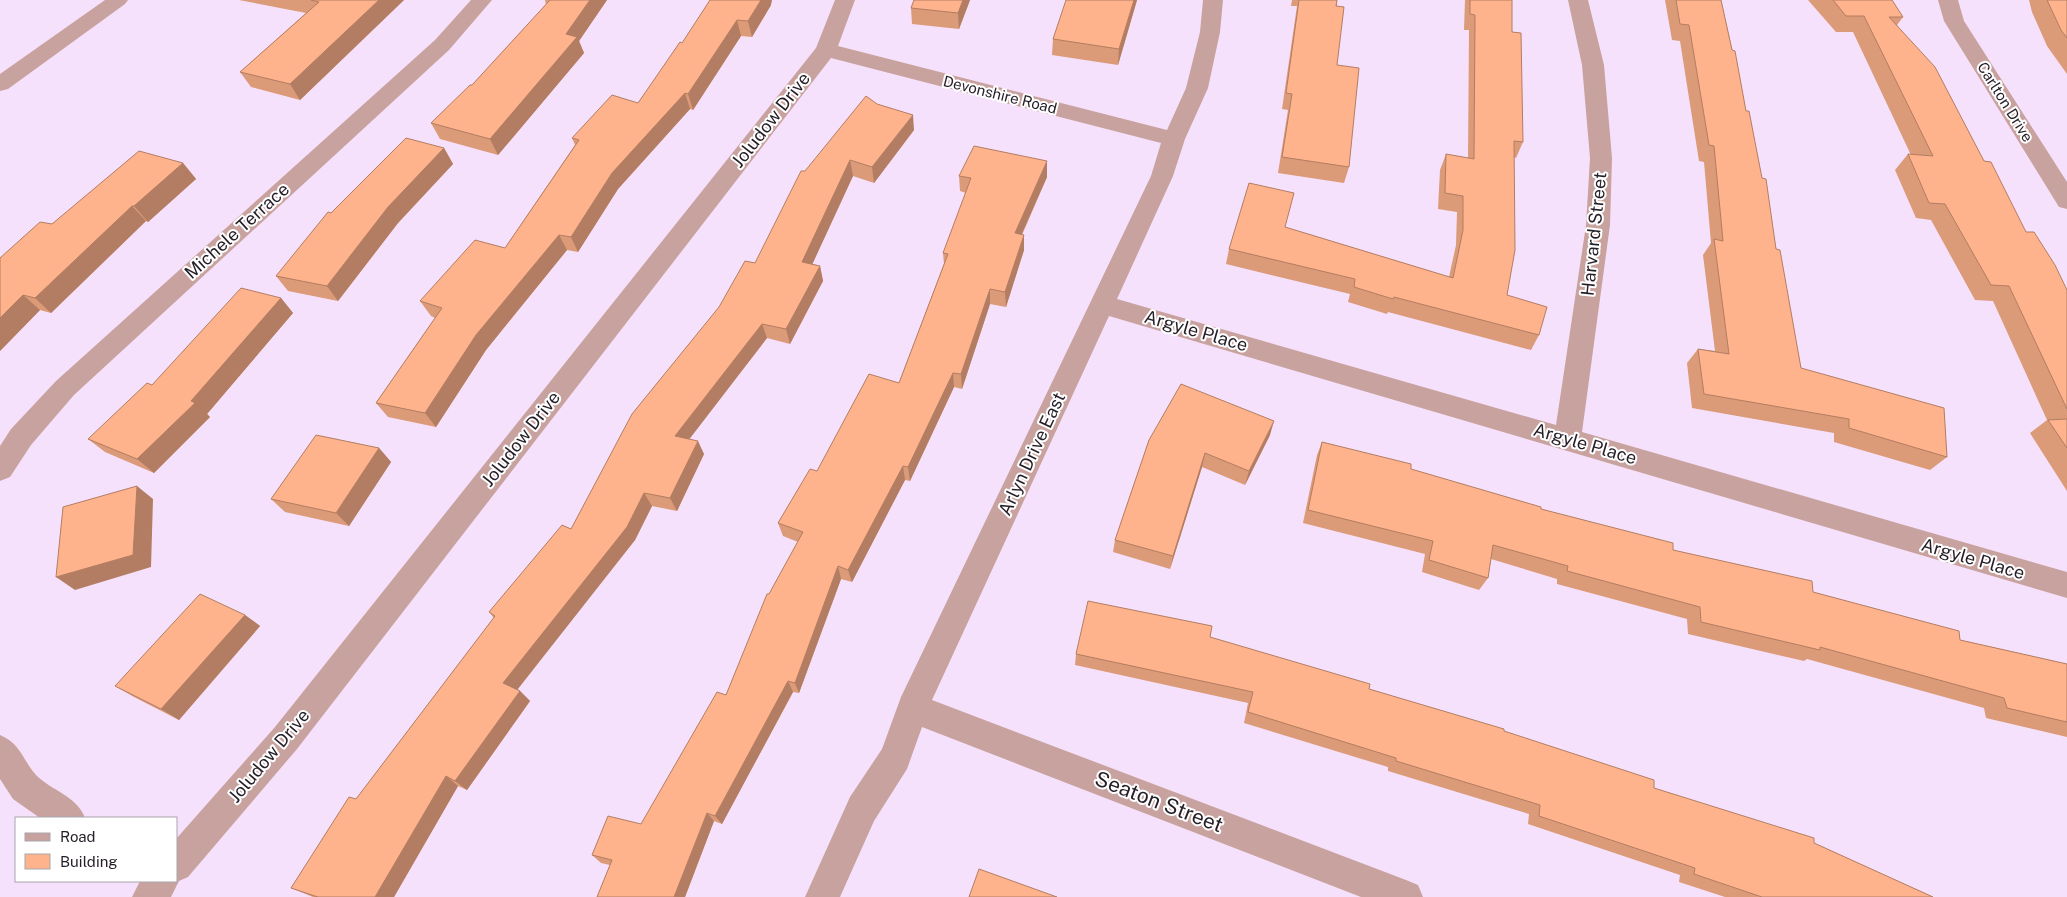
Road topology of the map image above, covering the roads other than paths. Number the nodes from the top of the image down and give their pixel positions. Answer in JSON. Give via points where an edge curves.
{"nodes":[{"id":1,"x":118,"y":0,"type":"edge"},
{"id":2,"x":482,"y":0,"type":"edge"},
{"id":3,"x":845,"y":0,"type":"edge"},
{"id":4,"x":1214,"y":0,"type":"edge"},
{"id":5,"x":1578,"y":0,"type":"edge"},
{"id":6,"x":1948,"y":0,"type":"edge"},
{"id":7,"x":826,"y":50,"type":"junction"},
{"id":8,"x":0,"y":84,"type":"edge"},
{"id":9,"x":1174,"y":139,"type":"junction"},
{"id":10,"x":2067,"y":201,"type":"edge"},
{"id":11,"x":1102,"y":304,"type":"junction"},
{"id":12,"x":1567,"y":439,"type":"junction"},
{"id":13,"x":0,"y":469,"type":"edge"},
{"id":14,"x":2067,"y":585,"type":"edge"},
{"id":15,"x":912,"y":708,"type":"junction"},
{"id":16,"x":0,"y":751,"type":"edge"},
{"id":17,"x":67,"y":817,"type":"edge"},
{"id":18,"x":178,"y":861,"type":"edge"},
{"id":19,"x":822,"y":897,"type":"edge"},
{"id":20,"x":1406,"y":897,"type":"edge"}],
"edges":[{"from":1,"to":8,"type":"street"},
{"from":2,"to":13,"type":"street","name":"Michele Terrace","via":[[442,45],[65,388],[21,437]]},
{"from":3,"to":7,"type":"street","name":"Joludow Drive"},
{"from":4,"to":9,"type":"street","name":"Arlyn Drive East","via":[[1197,88]]},
{"from":5,"to":12,"type":"street","name":"Harvard Street","via":[[1593,65],[1601,158],[1598,226]]},
{"from":6,"to":10,"type":"street","name":"Carlton Drive","via":[[1954,21]]},
{"from":7,"to":9,"type":"street","name":"Devonshire Road"},
{"from":7,"to":18,"type":"street","name":"Joludow Drive","via":[[286,738]]},
{"from":9,"to":11,"type":"street","name":"Arlyn Drive East","via":[[1162,176]]},
{"from":11,"to":12,"type":"street","name":"Argyle Place"},
{"from":11,"to":15,"type":"street","name":"Arlyn Drive East"},
{"from":12,"to":14,"type":"street","name":"Argyle Place"},
{"from":15,"to":19,"type":"street","name":"Arlyn Drive East","via":[[895,758],[862,809]]},
{"from":15,"to":20,"type":"street","name":"Seaton Street"},
{"from":16,"to":17,"type":"street","via":[[25,787]]}]}
